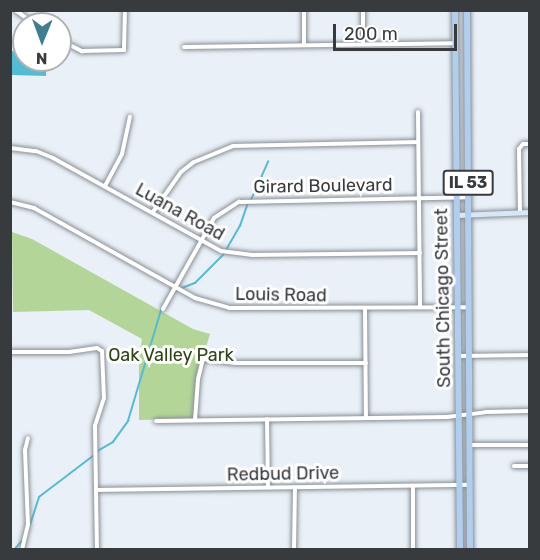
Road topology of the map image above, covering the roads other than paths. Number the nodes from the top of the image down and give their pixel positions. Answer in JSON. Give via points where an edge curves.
{"nodes":[{"id":1,"x":125,"y":10,"type":"edge"},
{"id":2,"x":304,"y":10,"type":"edge"},
{"id":3,"x":363,"y":10,"type":"edge"},
{"id":4,"x":454,"y":10,"type":"edge"},
{"id":5,"x":468,"y":10,"type":"edge"},
{"id":6,"x":455,"y":43,"type":"junction"},
{"id":7,"x":363,"y":44,"type":"junction"},
{"id":8,"x":304,"y":45,"type":"junction"},
{"id":9,"x":72,"y":46,"type":"edge"},
{"id":10,"x":184,"y":47,"type":"dead end"},
{"id":11,"x":418,"y":112,"type":"dead end"},
{"id":12,"x":129,"y":117,"type":"dead end"},
{"id":13,"x":418,"y":142,"type":"junction"},
{"id":14,"x":530,"y":144,"type":"edge"},
{"id":15,"x":10,"y":148,"type":"edge"},
{"id":16,"x":105,"y":186,"type":"junction"},
{"id":17,"x":457,"y":197,"type":"junction"},
{"id":18,"x":469,"y":197,"type":"junction"},
{"id":19,"x":420,"y":198,"type":"junction"},
{"id":20,"x":10,"y":202,"type":"edge"},
{"id":21,"x":153,"y":212,"type":"junction"},
{"id":22,"x":530,"y":212,"type":"edge"},
{"id":23,"x":519,"y":213,"type":"junction"},
{"id":24,"x":457,"y":215,"type":"junction"},
{"id":25,"x":468,"y":215,"type":"junction"},
{"id":26,"x":201,"y":240,"type":"junction"},
{"id":27,"x":420,"y":253,"type":"junction"},
{"id":28,"x":174,"y":288,"type":"junction"},
{"id":29,"x":420,"y":307,"type":"junction"},
{"id":30,"x":458,"y":307,"type":"junction"},
{"id":31,"x":469,"y":307,"type":"junction"},
{"id":32,"x":365,"y":308,"type":"junction"},
{"id":33,"x":163,"y":309,"type":"dead end"},
{"id":34,"x":10,"y":352,"type":"edge"},
{"id":35,"x":530,"y":355,"type":"edge"},
{"id":36,"x":459,"y":356,"type":"junction"},
{"id":37,"x":469,"y":356,"type":"junction"},
{"id":38,"x":366,"y":363,"type":"junction"},
{"id":39,"x":530,"y":411,"type":"edge"},
{"id":40,"x":470,"y":414,"type":"junction"},
{"id":41,"x":460,"y":415,"type":"junction"},
{"id":42,"x":366,"y":418,"type":"junction"},
{"id":43,"x":267,"y":419,"type":"junction"},
{"id":44,"x":195,"y":420,"type":"junction"},
{"id":45,"x":156,"y":421,"type":"dead end"},
{"id":46,"x":28,"y":438,"type":"dead end"},
{"id":47,"x":470,"y":445,"type":"junction"},
{"id":48,"x":530,"y":446,"type":"edge"},
{"id":49,"x":514,"y":466,"type":"dead end"},
{"id":50,"x":530,"y":466,"type":"edge"},
{"id":51,"x":470,"y":485,"type":"junction"},
{"id":52,"x":413,"y":486,"type":"junction"},
{"id":53,"x":460,"y":486,"type":"junction"},
{"id":54,"x":268,"y":487,"type":"junction"},
{"id":55,"x":295,"y":488,"type":"junction"},
{"id":56,"x":96,"y":490,"type":"junction"},
{"id":57,"x":22,"y":549,"type":"edge"},
{"id":58,"x":97,"y":549,"type":"edge"},
{"id":59,"x":294,"y":549,"type":"edge"},
{"id":60,"x":413,"y":549,"type":"edge"},
{"id":61,"x":460,"y":549,"type":"edge"},
{"id":62,"x":470,"y":549,"type":"edge"}],
"edges":[{"from":1,"to":9,"type":"street","via":[[124,50],[82,51]]},
{"from":2,"to":8,"type":"street"},
{"from":3,"to":7,"type":"street"},
{"from":4,"to":6,"type":"main road","name":"South Chicago Street","number":"IL 53"},
{"from":5,"to":18,"type":"main road","name":"South Chicago Street","number":"IL 53"},
{"from":6,"to":7,"type":"street"},
{"from":6,"to":17,"type":"main road","name":"South Chicago Street","number":"IL 53"},
{"from":7,"to":8,"type":"street"},
{"from":8,"to":10,"type":"street"},
{"from":11,"to":13,"type":"street"},
{"from":12,"to":16,"type":"street","via":[[123,154]]},
{"from":13,"to":19,"type":"street"},
{"from":13,"to":21,"type":"street","via":[[233,146],[211,153],[181,172]]},
{"from":14,"to":23,"type":"street","via":[[520,146]]},
{"from":15,"to":16,"type":"street","name":"Luana Road","via":[[36,151]]},
{"from":16,"to":21,"type":"street","name":"Luana Road"},
{"from":17,"to":18,"type":"street","name":"Girard Boulevard"},
{"from":17,"to":19,"type":"street","name":"Girard Boulevard"},
{"from":17,"to":24,"type":"main road","name":"South Chicago Street","number":"IL 53"},
{"from":18,"to":25,"type":"main road","name":"South Chicago Street","number":"IL 53"},
{"from":19,"to":26,"type":"street","name":"Girard Boulevard","via":[[238,202],[214,218]]},
{"from":19,"to":27,"type":"street"},
{"from":20,"to":28,"type":"street","name":"Louis Road","via":[[34,208]]},
{"from":21,"to":26,"type":"street","name":"Luana Road"},
{"from":22,"to":23,"type":"street"},
{"from":23,"to":25,"type":"street"},
{"from":24,"to":25,"type":"street"},
{"from":24,"to":30,"type":"main road","name":"South Chicago Street","number":"IL 53"},
{"from":25,"to":31,"type":"main road","name":"South Chicago Street","number":"IL 53"},
{"from":26,"to":27,"type":"street","name":"Luana Road","via":[[238,255]]},
{"from":26,"to":28,"type":"street","name":"Girard Boulevard"},
{"from":27,"to":29,"type":"street"},
{"from":28,"to":32,"type":"street","name":"Louis Road","via":[[229,308]]},
{"from":28,"to":33,"type":"street","name":"Girard Boulevard"},
{"from":29,"to":30,"type":"street","name":"Louis Road"},
{"from":29,"to":32,"type":"street","name":"Louis Road"},
{"from":30,"to":31,"type":"street","name":"Louis Road"},
{"from":30,"to":36,"type":"main road","name":"South Chicago Street","number":"IL 53"},
{"from":31,"to":37,"type":"main road","name":"South Chicago Street","number":"IL 53"},
{"from":32,"to":38,"type":"street"},
{"from":34,"to":56,"type":"street","via":[[97,348],[102,351],[104,398],[95,426]]},
{"from":35,"to":37,"type":"street"},
{"from":36,"to":37,"type":"street"},
{"from":36,"to":41,"type":"main road","name":"South Chicago Street","number":"IL 53"},
{"from":37,"to":40,"type":"main road","name":"South Chicago Street","number":"IL 53"},
{"from":38,"to":42,"type":"street"},
{"from":38,"to":44,"type":"street","via":[[236,363],[203,358]]},
{"from":39,"to":40,"type":"street"},
{"from":40,"to":41,"type":"street"},
{"from":40,"to":47,"type":"main road","name":"South Chicago Street","number":"IL 53"},
{"from":41,"to":42,"type":"street"},
{"from":41,"to":53,"type":"main road","name":"South Chicago Street","number":"IL 53"},
{"from":42,"to":43,"type":"street"},
{"from":43,"to":44,"type":"street"},
{"from":43,"to":54,"type":"street"},
{"from":44,"to":45,"type":"street"},
{"from":46,"to":57,"type":"street","via":[[28,525]]},
{"from":47,"to":48,"type":"street"},
{"from":47,"to":51,"type":"main road","name":"South Chicago Street","number":"IL 53"},
{"from":49,"to":50,"type":"street"},
{"from":51,"to":53,"type":"street","name":"Redbud Drive"},
{"from":51,"to":62,"type":"main road","name":"South Chicago Street","number":"IL 53"},
{"from":52,"to":53,"type":"street","name":"Redbud Drive"},
{"from":52,"to":55,"type":"street","name":"Redbud Drive"},
{"from":52,"to":60,"type":"street"},
{"from":53,"to":61,"type":"main road","name":"South Chicago Street","number":"IL 53"},
{"from":54,"to":55,"type":"street","name":"Redbud Drive"},
{"from":54,"to":56,"type":"street","name":"Redbud Drive"},
{"from":55,"to":59,"type":"street"},
{"from":56,"to":58,"type":"street"}]}
